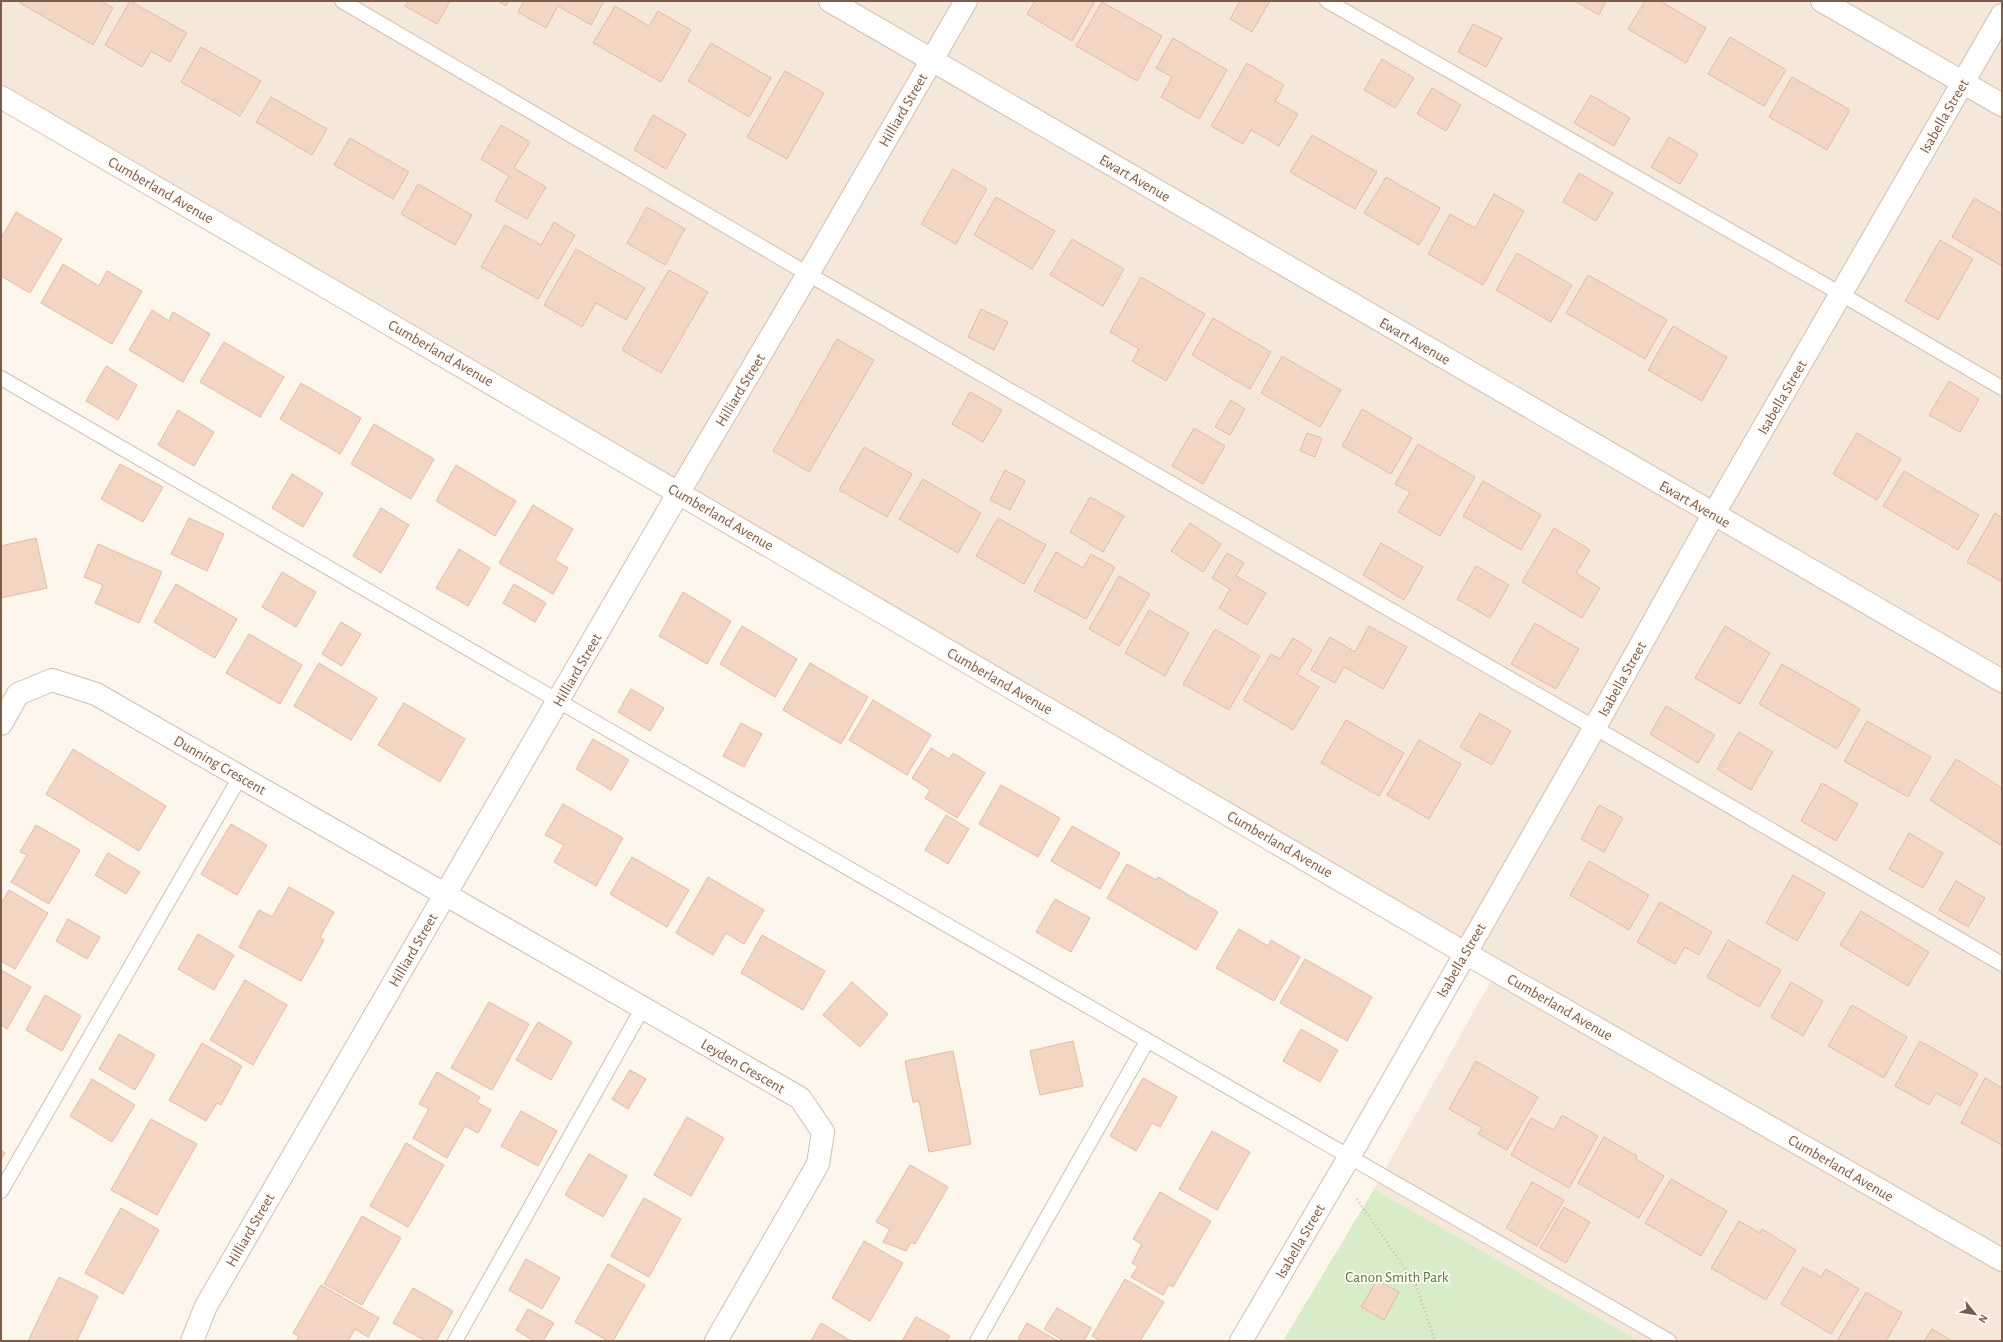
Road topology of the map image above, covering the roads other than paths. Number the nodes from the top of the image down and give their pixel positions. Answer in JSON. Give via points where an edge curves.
{"nodes":[{"id":1,"x":342,"y":1,"type":"edge"},
{"id":2,"x":830,"y":1,"type":"edge"},
{"id":3,"x":966,"y":1,"type":"edge"},
{"id":4,"x":1327,"y":1,"type":"edge"},
{"id":5,"x":1822,"y":1,"type":"edge"},
{"id":6,"x":2002,"y":15,"type":"edge"},
{"id":7,"x":932,"y":60,"type":"junction"},
{"id":8,"x":1964,"y":82,"type":"junction"},
{"id":9,"x":1,"y":97,"type":"edge"},
{"id":10,"x":2002,"y":105,"type":"edge"},
{"id":11,"x":808,"y":274,"type":"junction"},
{"id":12,"x":1842,"y":294,"type":"junction"},
{"id":13,"x":1,"y":378,"type":"edge"},
{"id":14,"x":2002,"y":388,"type":"edge"},
{"id":15,"x":679,"y":492,"type":"junction"},
{"id":16,"x":1713,"y":515,"type":"junction"},
{"id":17,"x":2002,"y":681,"type":"edge"},
{"id":18,"x":559,"y":701,"type":"junction"},
{"id":19,"x":1,"y":724,"type":"edge"},
{"id":20,"x":1596,"y":727,"type":"junction"},
{"id":21,"x":240,"y":777,"type":"junction"},
{"id":22,"x":445,"y":895,"type":"junction"},
{"id":23,"x":1465,"y":953,"type":"junction"},
{"id":24,"x":2002,"y":964,"type":"edge"},
{"id":25,"x":642,"y":1009,"type":"junction"},
{"id":26,"x":1146,"y":1043,"type":"junction"},
{"id":27,"x":1348,"y":1159,"type":"junction"},
{"id":28,"x":1,"y":1191,"type":"edge"},
{"id":29,"x":2002,"y":1260,"type":"edge"},
{"id":30,"x":192,"y":1341,"type":"edge"},
{"id":31,"x":455,"y":1341,"type":"edge"},
{"id":32,"x":716,"y":1341,"type":"edge"},
{"id":33,"x":977,"y":1341,"type":"edge"},
{"id":34,"x":1240,"y":1341,"type":"edge"},
{"id":35,"x":1669,"y":1341,"type":"edge"}],
"edges":[{"from":1,"to":11,"type":"lane"},
{"from":2,"to":7,"type":"street","name":"Ewart Avenue"},
{"from":3,"to":7,"type":"street","name":"Hilliard Street"},
{"from":4,"to":12,"type":"lane"},
{"from":5,"to":8,"type":"street"},
{"from":6,"to":8,"type":"street","name":"Isabella Street"},
{"from":7,"to":11,"type":"street","name":"Hilliard Street"},
{"from":7,"to":16,"type":"street","name":"Ewart Avenue"},
{"from":8,"to":10,"type":"street"},
{"from":8,"to":12,"type":"street","name":"Isabella Street"},
{"from":9,"to":15,"type":"street","name":"Cumberland Avenue"},
{"from":11,"to":15,"type":"street","name":"Hilliard Street"},
{"from":11,"to":20,"type":"lane"},
{"from":12,"to":14,"type":"lane"},
{"from":12,"to":16,"type":"street","name":"Isabella Street"},
{"from":13,"to":18,"type":"lane"},
{"from":15,"to":18,"type":"street","name":"Hilliard Street"},
{"from":15,"to":23,"type":"street","name":"Cumberland Avenue"},
{"from":16,"to":17,"type":"street","name":"Ewart Avenue"},
{"from":16,"to":20,"type":"street","name":"Isabella Street"},
{"from":18,"to":22,"type":"street","name":"Hilliard Street"},
{"from":18,"to":26,"type":"lane"},
{"from":19,"to":21,"type":"street","name":"Dunning Crescent","via":[[18,694],[52,680],[96,694]]},
{"from":20,"to":23,"type":"street","name":"Isabella Street"},
{"from":20,"to":24,"type":"lane"},
{"from":21,"to":22,"type":"street","name":"Dunning Crescent"},
{"from":21,"to":28,"type":"lane"},
{"from":22,"to":25,"type":"street","name":"Leyden Crescent"},
{"from":22,"to":30,"type":"street","name":"Hilliard Street","via":[[206,1306]]},
{"from":23,"to":27,"type":"street","name":"Isabella Street"},
{"from":23,"to":29,"type":"street","name":"Cumberland Avenue"},
{"from":25,"to":31,"type":"lane"},
{"from":25,"to":32,"type":"street","name":"Leyden Crescent","via":[[800,1098],[823,1132],[818,1164]]},
{"from":26,"to":27,"type":"lane"},
{"from":26,"to":33,"type":"lane"},
{"from":27,"to":34,"type":"street","name":"Isabella Street"},
{"from":27,"to":35,"type":"lane"}]}
